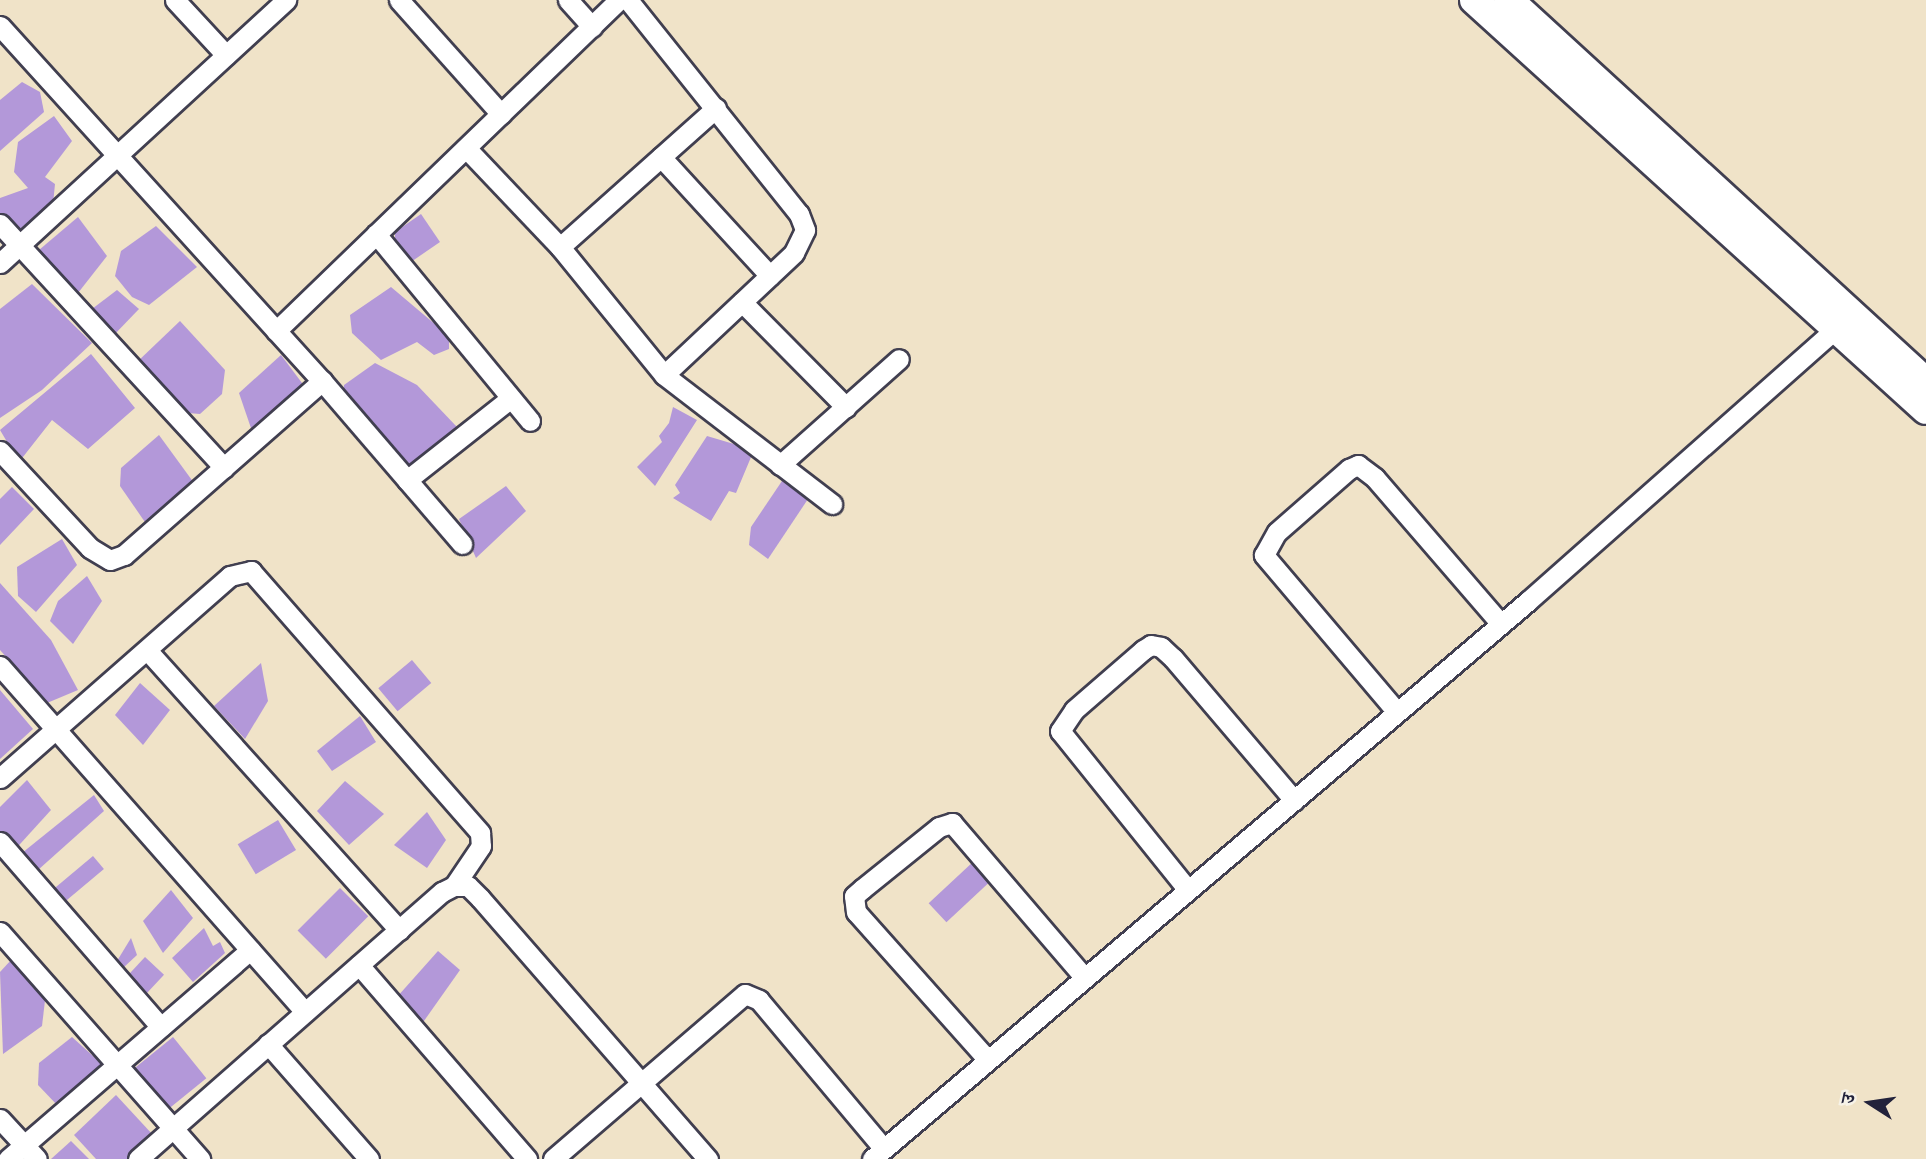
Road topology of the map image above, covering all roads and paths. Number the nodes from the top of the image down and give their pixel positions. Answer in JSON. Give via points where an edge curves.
{"nodes":[{"id":1,"x":175,"y":0,"type":"edge"},
{"id":2,"x":286,"y":0,"type":"edge"},
{"id":3,"x":399,"y":0,"type":"edge"},
{"id":4,"x":568,"y":0,"type":"edge"},
{"id":5,"x":619,"y":0,"type":"edge"},
{"id":6,"x":628,"y":0,"type":"edge"},
{"id":7,"x":1474,"y":0,"type":"edge"},
{"id":8,"x":1509,"y":0,"type":"edge"},
{"id":9,"x":0,"y":26,"type":"edge"},
{"id":10,"x":592,"y":27,"type":"junction"},
{"id":11,"x":226,"y":55,"type":"junction"},
{"id":12,"x":716,"y":108,"type":"junction"},
{"id":13,"x":501,"y":114,"type":"junction"},
{"id":14,"x":466,"y":148,"type":"junction"},
{"id":15,"x":661,"y":157,"type":"junction"},
{"id":16,"x":119,"y":158,"type":"junction"},
{"id":17,"x":0,"y":224,"type":"edge"},
{"id":18,"x":376,"y":234,"type":"junction"},
{"id":19,"x":19,"y":244,"type":"junction"},
{"id":20,"x":560,"y":247,"type":"junction"},
{"id":21,"x":0,"y":263,"type":"edge"},
{"id":22,"x":770,"y":276,"type":"junction"},
{"id":23,"x":742,"y":302,"type":"junction"},
{"id":24,"x":1844,"y":322,"type":"junction"},
{"id":25,"x":276,"y":331,"type":"junction"},
{"id":26,"x":899,"y":359,"type":"dead end"},
{"id":27,"x":664,"y":374,"type":"junction"},
{"id":28,"x":322,"y":381,"type":"junction"},
{"id":29,"x":1926,"y":382,"type":"edge"},
{"id":30,"x":511,"y":398,"type":"junction"},
{"id":31,"x":846,"y":407,"type":"junction"},
{"id":32,"x":1926,"y":410,"type":"edge"},
{"id":33,"x":530,"y":421,"type":"dead end"},
{"id":34,"x":0,"y":451,"type":"edge"},
{"id":35,"x":780,"y":465,"type":"junction"},
{"id":36,"x":224,"y":468,"type":"junction"},
{"id":37,"x":407,"y":480,"type":"junction"},
{"id":38,"x":832,"y":504,"type":"dead end"},
{"id":39,"x":463,"y":544,"type":"dead end"},
{"id":40,"x":1501,"y":624,"type":"junction"},
{"id":41,"x":147,"y":650,"type":"junction"},
{"id":42,"x":0,"y":666,"type":"edge"},
{"id":43,"x":1397,"y":712,"type":"junction"},
{"id":44,"x":56,"y":729,"type":"junction"},
{"id":45,"x":0,"y":778,"type":"edge"},
{"id":46,"x":1294,"y":800,"type":"junction"},
{"id":47,"x":0,"y":842,"type":"edge"},
{"id":48,"x":454,"y":886,"type":"junction"},
{"id":49,"x":1188,"y":890,"type":"junction"},
{"id":50,"x":399,"y":930,"type":"junction"},
{"id":51,"x":0,"y":932,"type":"edge"},
{"id":52,"x":250,"y":950,"type":"junction"},
{"id":53,"x":359,"y":965,"type":"junction"},
{"id":54,"x":1085,"y":978,"type":"junction"},
{"id":55,"x":305,"y":1012,"type":"junction"},
{"id":56,"x":162,"y":1027,"type":"junction"},
{"id":57,"x":268,"y":1044,"type":"junction"},
{"id":58,"x":988,"y":1060,"type":"junction"},
{"id":59,"x":117,"y":1065,"type":"junction"},
{"id":60,"x":640,"y":1081,"type":"junction"},
{"id":61,"x":0,"y":1119,"type":"edge"},
{"id":62,"x":173,"y":1128,"type":"junction"},
{"id":63,"x":31,"y":1152,"type":"edge"},
{"id":64,"x":878,"y":1154,"type":"edge"},
{"id":65,"x":8,"y":1159,"type":"edge"},
{"id":66,"x":138,"y":1159,"type":"edge"},
{"id":67,"x":200,"y":1159,"type":"edge"},
{"id":68,"x":369,"y":1159,"type":"edge"},
{"id":69,"x":527,"y":1159,"type":"edge"},
{"id":70,"x":553,"y":1159,"type":"edge"},
{"id":71,"x":708,"y":1159,"type":"edge"}],
"edges":[{"from":1,"to":11,"type":"street"},
{"from":2,"to":11,"type":"street"},
{"from":3,"to":13,"type":"street"},
{"from":4,"to":10,"type":"street"},
{"from":5,"to":10,"type":"street"},
{"from":6,"to":12,"type":"street"},
{"from":7,"to":24,"type":"street"},
{"from":8,"to":24,"type":"street"},
{"from":9,"to":16,"type":"street"},
{"from":10,"to":13,"type":"street"},
{"from":11,"to":16,"type":"street"},
{"from":12,"to":15,"type":"street"},
{"from":12,"to":22,"type":"street","via":[[799,214],[806,230],[794,253]]},
{"from":13,"to":14,"type":"street"},
{"from":14,"to":18,"type":"street"},
{"from":14,"to":20,"type":"street"},
{"from":15,"to":20,"type":"street"},
{"from":15,"to":22,"type":"street"},
{"from":16,"to":19,"type":"street"},
{"from":16,"to":25,"type":"street"},
{"from":17,"to":19,"type":"street"},
{"from":18,"to":25,"type":"street"},
{"from":18,"to":30,"type":"street"},
{"from":19,"to":21,"type":"street"},
{"from":19,"to":36,"type":"street"},
{"from":20,"to":27,"type":"street"},
{"from":22,"to":23,"type":"street"},
{"from":23,"to":27,"type":"street"},
{"from":23,"to":31,"type":"street"},
{"from":24,"to":29,"type":"street"},
{"from":24,"to":32,"type":"street"},
{"from":24,"to":40,"type":"street"},
{"from":25,"to":28,"type":"street"},
{"from":26,"to":31,"type":"street"},
{"from":27,"to":35,"type":"street"},
{"from":28,"to":36,"type":"street"},
{"from":28,"to":37,"type":"street"},
{"from":30,"to":33,"type":"street"},
{"from":30,"to":37,"type":"street"},
{"from":31,"to":35,"type":"street"},
{"from":34,"to":36,"type":"street","via":[[90,548],[110,561],[124,555]]},
{"from":35,"to":38,"type":"street"},
{"from":37,"to":39,"type":"street"},
{"from":40,"to":43,"type":"street"},
{"from":40,"to":43,"type":"street","via":[[1375,478],[1358,465],[1349,469],[1277,532],[1264,555]]},
{"from":41,"to":44,"type":"street"},
{"from":41,"to":48,"type":"street","via":[[230,576],[251,571],[480,833],[481,846]]},
{"from":41,"to":50,"type":"street"},
{"from":42,"to":44,"type":"street"},
{"from":43,"to":46,"type":"street"},
{"from":44,"to":45,"type":"street"},
{"from":44,"to":52,"type":"street"},
{"from":46,"to":49,"type":"street"},
{"from":46,"to":49,"type":"street","via":[[1161,647],[1151,645],[1143,650],[1074,710],[1060,731]]},
{"from":47,"to":56,"type":"street"},
{"from":48,"to":50,"type":"street"},
{"from":48,"to":60,"type":"street","via":[[468,886],[480,898]]},
{"from":49,"to":54,"type":"street"},
{"from":50,"to":53,"type":"street"},
{"from":51,"to":59,"type":"street"},
{"from":52,"to":55,"type":"street"},
{"from":52,"to":56,"type":"street"},
{"from":53,"to":55,"type":"street"},
{"from":53,"to":69,"type":"street"},
{"from":54,"to":58,"type":"street"},
{"from":54,"to":58,"type":"street","via":[[952,823],[939,827],[862,889],[854,896],[856,912]]},
{"from":55,"to":57,"type":"street"},
{"from":56,"to":59,"type":"street"},
{"from":57,"to":62,"type":"street"},
{"from":57,"to":68,"type":"street"},
{"from":58,"to":64,"type":"street"},
{"from":59,"to":62,"type":"street"},
{"from":59,"to":63,"type":"street"},
{"from":60,"to":64,"type":"street","via":[[736,999],[753,995]]},
{"from":60,"to":70,"type":"street"},
{"from":60,"to":71,"type":"street"},
{"from":61,"to":63,"type":"street"},
{"from":62,"to":66,"type":"street"},
{"from":62,"to":67,"type":"street"},
{"from":63,"to":65,"type":"street"}]}
